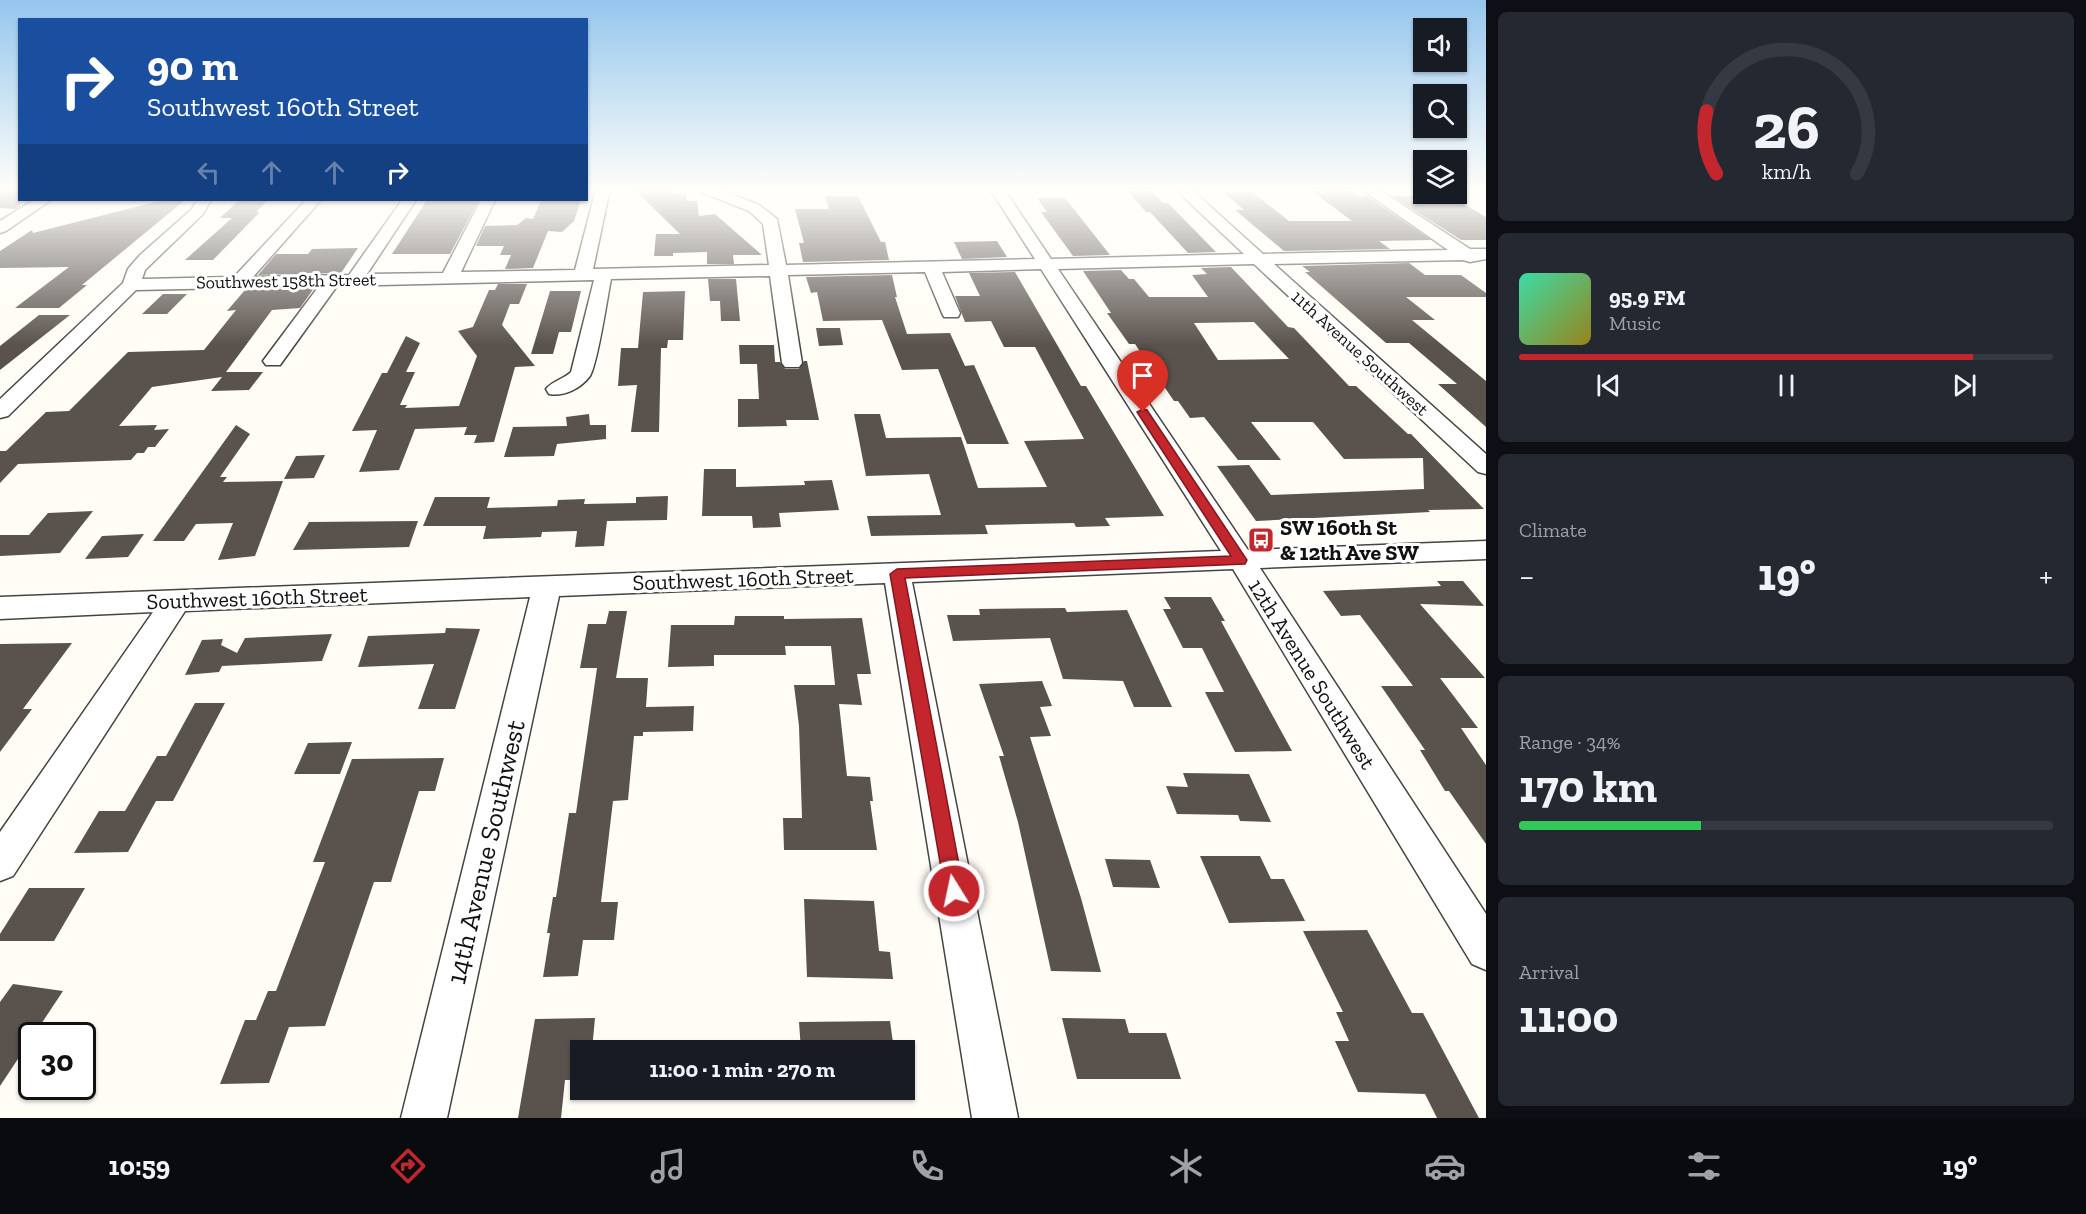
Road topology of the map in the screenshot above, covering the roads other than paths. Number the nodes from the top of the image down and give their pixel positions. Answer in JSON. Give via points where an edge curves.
{"nodes":[{"id":1,"x":166,"y":241,"type":"edge"},
{"id":2,"x":276,"y":241,"type":"edge"},
{"id":3,"x":381,"y":241,"type":"edge"},
{"id":4,"x":468,"y":241,"type":"edge"},
{"id":5,"x":591,"y":241,"type":"edge"},
{"id":6,"x":775,"y":241,"type":"edge"},
{"id":7,"x":1031,"y":241,"type":"edge"},
{"id":8,"x":1239,"y":241,"type":"edge"},
{"id":9,"x":1445,"y":241,"type":"edge"},
{"id":10,"x":1486,"y":254,"type":"edge"},
{"id":11,"x":1466,"y":255,"type":"junction"},
{"id":12,"x":1258,"y":259,"type":"junction"},
{"id":13,"x":1046,"y":264,"type":"junction"},
{"id":14,"x":931,"y":267,"type":"junction"},
{"id":15,"x":1486,"y":268,"type":"edge"},
{"id":16,"x":779,"y":270,"type":"junction"},
{"id":17,"x":583,"y":273,"type":"junction"},
{"id":18,"x":604,"y":273,"type":"junction"},
{"id":19,"x":450,"y":277,"type":"junction"},
{"id":20,"x":332,"y":280,"type":"junction"},
{"id":21,"x":354,"y":280,"type":"junction"},
{"id":22,"x":239,"y":282,"type":"junction"},
{"id":23,"x":131,"y":285,"type":"junction"},
{"id":24,"x":951,"y":313,"type":"dead end"},
{"id":25,"x":273,"y":361,"type":"dead end"},
{"id":26,"x":792,"y":363,"type":"dead end"},
{"id":27,"x":557,"y":389,"type":"dead end"},
{"id":28,"x":0,"y":411,"type":"edge"},
{"id":29,"x":1486,"y":468,"type":"edge"},
{"id":30,"x":1486,"y":550,"type":"edge"},
{"id":31,"x":1241,"y":560,"type":"junction"},
{"id":32,"x":897,"y":574,"type":"junction"},
{"id":33,"x":547,"y":587,"type":"junction"},
{"id":34,"x":176,"y":602,"type":"junction"},
{"id":35,"x":0,"y":608,"type":"edge"},
{"id":36,"x":0,"y":863,"type":"edge"},
{"id":37,"x":1486,"y":950,"type":"edge"},
{"id":38,"x":424,"y":1118,"type":"edge"},
{"id":39,"x":995,"y":1118,"type":"edge"}],
"edges":[{"from":1,"to":23,"type":"street","via":[[137,269]]},
{"from":2,"to":22,"type":"street"},
{"from":3,"to":21,"type":"street"},
{"from":4,"to":19,"type":"street"},
{"from":5,"to":17,"type":"street"},
{"from":6,"to":16,"type":"street"},
{"from":7,"to":13,"type":"street","name":"12th Avenue Southwest"},
{"from":8,"to":12,"type":"street","name":"11th Avenue Southwest"},
{"from":9,"to":11,"type":"street"},
{"from":10,"to":11,"type":"street","name":"Southwest 158th Street"},
{"from":11,"to":12,"type":"street","name":"Southwest 158th Street"},
{"from":11,"to":15,"type":"street"},
{"from":12,"to":13,"type":"street","name":"Southwest 158th Street"},
{"from":12,"to":29,"type":"street","name":"11th Avenue Southwest"},
{"from":13,"to":14,"type":"street","name":"Southwest 158th Street"},
{"from":13,"to":31,"type":"street","name":"12th Avenue Southwest"},
{"from":14,"to":16,"type":"street","name":"Southwest 158th Street"},
{"from":14,"to":24,"type":"street"},
{"from":16,"to":18,"type":"street","name":"Southwest 158th Street"},
{"from":16,"to":26,"type":"street"},
{"from":17,"to":18,"type":"street","name":"Southwest 158th Street"},
{"from":17,"to":19,"type":"street","name":"Southwest 158th Street"},
{"from":18,"to":27,"type":"street","via":[[582,373]]},
{"from":19,"to":21,"type":"street","name":"Southwest 158th Street"},
{"from":20,"to":21,"type":"street","name":"Southwest 158th Street"},
{"from":20,"to":22,"type":"street","name":"Southwest 158th Street"},
{"from":20,"to":25,"type":"street"},
{"from":22,"to":23,"type":"street","name":"Southwest 158th Street"},
{"from":23,"to":28,"type":"street"},
{"from":30,"to":31,"type":"street","name":"Southwest 160th Street"},
{"from":31,"to":32,"type":"street","name":"Southwest 160th Street"},
{"from":31,"to":37,"type":"street","name":"12th Avenue Southwest"},
{"from":32,"to":33,"type":"street","name":"Southwest 160th Street"},
{"from":32,"to":39,"type":"street"},
{"from":33,"to":34,"type":"street","name":"Southwest 160th Street"},
{"from":33,"to":38,"type":"street","name":"14th Avenue Southwest"},
{"from":34,"to":35,"type":"street","name":"Southwest 160th Street"},
{"from":34,"to":36,"type":"street"}]}
